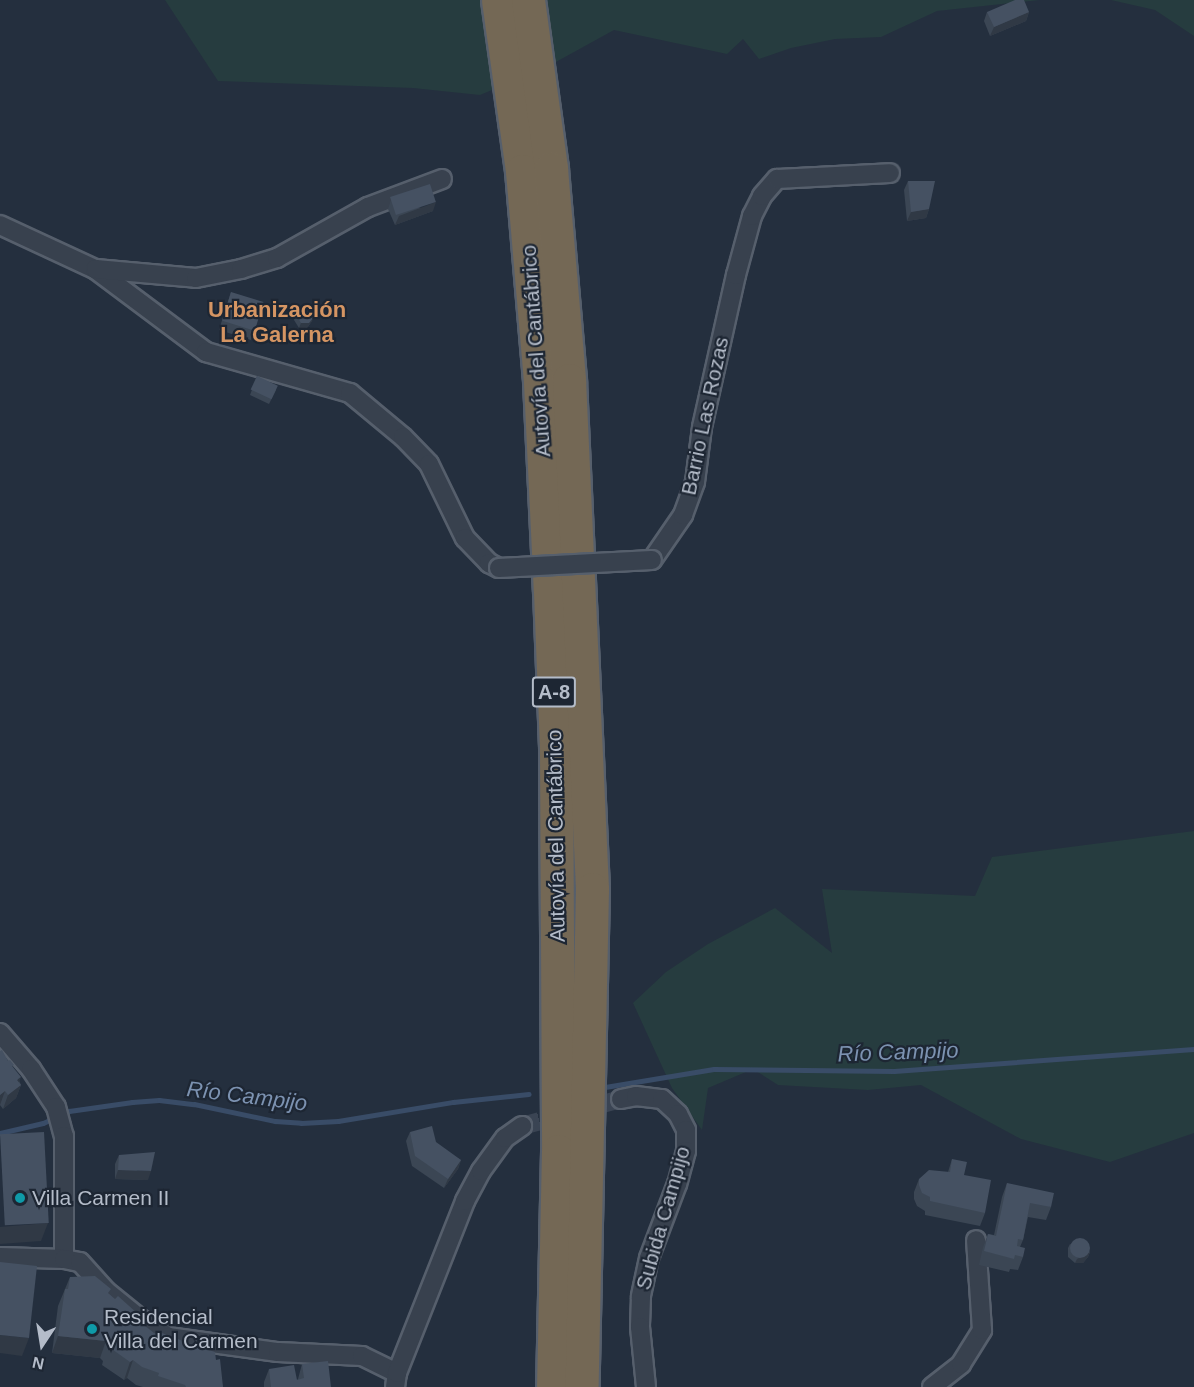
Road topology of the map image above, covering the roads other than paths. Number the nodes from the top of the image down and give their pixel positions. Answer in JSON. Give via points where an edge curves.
{"nodes":[{"id":1,"x":498,"y":0,"type":"edge"},
{"id":2,"x":528,"y":0,"type":"edge"},
{"id":3,"x":890,"y":173,"type":"dead end"},
{"id":4,"x":442,"y":179,"type":"dead end"},
{"id":5,"x":0,"y":225,"type":"edge"},
{"id":6,"x":95,"y":269,"type":"junction"},
{"id":7,"x":0,"y":1033,"type":"edge"},
{"id":8,"x":621,"y":1099,"type":"tunnel mouth"},
{"id":9,"x":522,"y":1126,"type":"tunnel mouth"},
{"id":10,"x":976,"y":1240,"type":"dead end"},
{"id":11,"x":0,"y":1257,"type":"edge"},
{"id":12,"x":64,"y":1259,"type":"junction"},
{"id":13,"x":396,"y":1380,"type":"edge"},
{"id":14,"x":553,"y":1387,"type":"edge"},
{"id":15,"x":582,"y":1387,"type":"edge"},
{"id":16,"x":646,"y":1387,"type":"edge"},
{"id":17,"x":932,"y":1387,"type":"edge"}],
"edges":[{"from":1,"to":14,"type":"highway","name":"Autovía del Cantábrico","number":"A-8","via":[[522,171],[540,382],[550,591],[556,746],[558,1139]]},
{"from":2,"to":15,"type":"highway","name":"Autovía del Cantábrico","number":"A-8","via":[[550,169],[569,380],[587,772],[591,889]]},
{"from":3,"to":6,"type":"street","name":"Barrio Las Rozas","bridge":true,"via":[[777,179],[762,196],[752,216],[736,275],[702,427],[695,482],[683,515],[652,560],[499,568],[489,563],[465,537],[429,464],[350,393],[206,352]]},
{"from":4,"to":6,"type":"street","name":"Barrio Las Rozas","via":[[368,207],[277,258],[241,269],[196,278]]},
{"from":5,"to":6,"type":"street","name":"Barrio Las Rozas"},
{"from":7,"to":12,"type":"street","via":[[56,1107],[64,1136]]},
{"from":8,"to":16,"type":"street","name":"Subida Campijo","via":[[662,1099],[678,1114],[686,1130],[686,1152],[649,1257],[641,1297]]},
{"from":9,"to":13,"type":"street","via":[[505,1138],[465,1201]]},
{"from":10,"to":17,"type":"street","via":[[982,1330],[960,1364]]},
{"from":11,"to":12,"type":"street"},
{"from":12,"to":13,"type":"street","via":[[80,1262],[106,1291],[168,1337],[278,1352],[362,1356]]}]}
